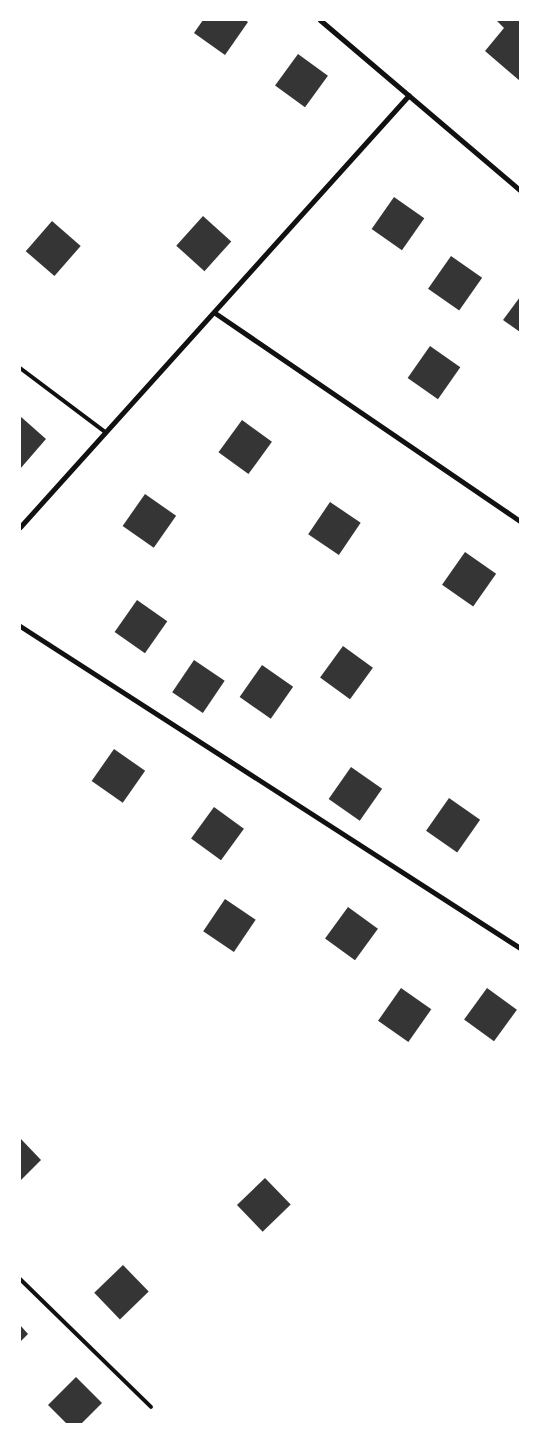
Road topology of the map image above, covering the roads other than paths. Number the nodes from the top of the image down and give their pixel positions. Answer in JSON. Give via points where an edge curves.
{"nodes":[{"id":1,"x":320,"y":20,"type":"edge"},
{"id":2,"x":409,"y":95,"type":"junction"},
{"id":3,"x":520,"y":190,"type":"edge"},
{"id":4,"x":215,"y":313,"type":"junction"},
{"id":5,"x":20,"y":368,"type":"edge"},
{"id":6,"x":104,"y":431,"type":"junction"},
{"id":7,"x":520,"y":521,"type":"edge"},
{"id":8,"x":20,"y":526,"type":"edge"},
{"id":9,"x":20,"y":626,"type":"edge"},
{"id":10,"x":520,"y":948,"type":"edge"},
{"id":11,"x":20,"y":1279,"type":"edge"},
{"id":12,"x":151,"y":1407,"type":"dead end"}],
"edges":[{"from":1,"to":2,"type":"street"},
{"from":2,"to":3,"type":"street"},
{"from":2,"to":4,"type":"street"},
{"from":4,"to":6,"type":"street"},
{"from":4,"to":7,"type":"street"},
{"from":5,"to":6,"type":"lane"},
{"from":6,"to":8,"type":"street"},
{"from":9,"to":10,"type":"street"},
{"from":11,"to":12,"type":"lane"}]}
